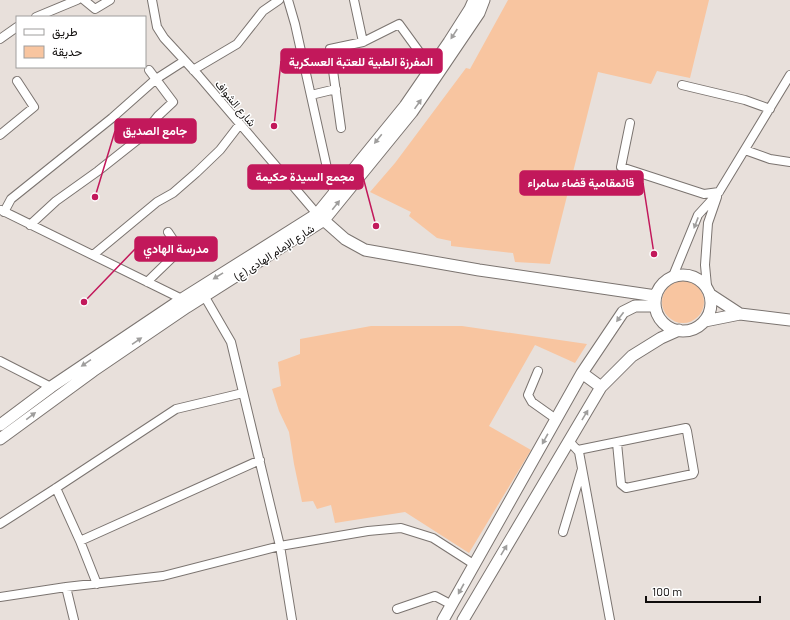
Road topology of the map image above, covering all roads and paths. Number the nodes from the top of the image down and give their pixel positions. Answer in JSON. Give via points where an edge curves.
{"nodes":[{"id":1,"x":77,"y":0,"type":"edge"},
{"id":2,"x":84,"y":0,"type":"edge"},
{"id":3,"x":110,"y":0,"type":"edge"},
{"id":4,"x":152,"y":0,"type":"edge"},
{"id":5,"x":279,"y":0,"type":"edge"},
{"id":6,"x":288,"y":0,"type":"edge"},
{"id":7,"x":354,"y":0,"type":"edge"},
{"id":8,"x":474,"y":0,"type":"edge"},
{"id":9,"x":484,"y":0,"type":"edge"},
{"id":10,"x":38,"y":16,"type":"edge"},
{"id":11,"x":16,"y":29,"type":"edge"},
{"id":12,"x":0,"y":38,"type":"edge"},
{"id":13,"x":363,"y":42,"type":"junction"},
{"id":14,"x":184,"y":61,"type":"junction"},
{"id":15,"x":431,"y":68,"type":"junction"},
{"id":16,"x":149,"y":70,"type":"dead end"},
{"id":17,"x":193,"y":70,"type":"junction"},
{"id":18,"x":790,"y":75,"type":"edge"},
{"id":19,"x":156,"y":79,"type":"junction"},
{"id":20,"x":17,"y":81,"type":"dead end"},
{"id":21,"x":682,"y":85,"type":"dead end"},
{"id":22,"x":336,"y":90,"type":"junction"},
{"id":23,"x":311,"y":95,"type":"junction"},
{"id":24,"x":770,"y":109,"type":"junction"},
{"id":25,"x":630,"y":123,"type":"dead end"},
{"id":26,"x":240,"y":124,"type":"junction"},
{"id":27,"x":341,"y":128,"type":"dead end"},
{"id":28,"x":0,"y":135,"type":"edge"},
{"id":29,"x":745,"y":150,"type":"junction"},
{"id":30,"x":790,"y":162,"type":"edge"},
{"id":31,"x":719,"y":192,"type":"junction"},
{"id":32,"x":334,"y":193,"type":"junction"},
{"id":33,"x":2,"y":211,"type":"edge"},
{"id":34,"x":320,"y":217,"type":"junction"},
{"id":35,"x":30,"y":225,"type":"junction"},
{"id":36,"x":168,"y":232,"type":"dead end"},
{"id":37,"x":93,"y":255,"type":"junction"},
{"id":38,"x":673,"y":276,"type":"junction"},
{"id":39,"x":147,"y":282,"type":"junction"},
{"id":40,"x":709,"y":291,"type":"junction"},
{"id":41,"x":202,"y":292,"type":"junction"},
{"id":42,"x":656,"y":301,"type":"junction"},
{"id":43,"x":185,"y":303,"type":"junction"},
{"id":44,"x":740,"y":314,"type":"junction"},
{"id":45,"x":790,"y":320,"type":"edge"},
{"id":46,"x":705,"y":321,"type":"junction"},
{"id":47,"x":679,"y":330,"type":"junction"},
{"id":48,"x":0,"y":362,"type":"edge"},
{"id":49,"x":538,"y":371,"type":"dead end"},
{"id":50,"x":582,"y":373,"type":"junction"},
{"id":51,"x":51,"y":386,"type":"junction"},
{"id":52,"x":601,"y":387,"type":"junction"},
{"id":53,"x":243,"y":393,"type":"junction"},
{"id":54,"x":556,"y":419,"type":"junction"},
{"id":55,"x":0,"y":425,"type":"edge"},
{"id":56,"x":0,"y":439,"type":"edge"},
{"id":57,"x":569,"y":441,"type":"junction"},
{"id":58,"x":617,"y":443,"type":"junction"},
{"id":59,"x":578,"y":450,"type":"junction"},
{"id":60,"x":260,"y":460,"type":"junction"},
{"id":61,"x":582,"y":469,"type":"junction"},
{"id":62,"x":56,"y":488,"type":"junction"},
{"id":63,"x":0,"y":524,"type":"edge"},
{"id":64,"x":562,"y":532,"type":"dead end"},
{"id":65,"x":80,"y":542,"type":"junction"},
{"id":66,"x":280,"y":546,"type":"junction"},
{"id":67,"x":475,"y":565,"type":"junction"},
{"id":68,"x":97,"y":584,"type":"junction"},
{"id":69,"x":66,"y":587,"type":"junction"},
{"id":70,"x":0,"y":597,"type":"edge"},
{"id":71,"x":452,"y":605,"type":"junction"},
{"id":72,"x":397,"y":609,"type":"dead end"},
{"id":73,"x":74,"y":620,"type":"edge"},
{"id":74,"x":292,"y":620,"type":"edge"},
{"id":75,"x":443,"y":620,"type":"edge"},
{"id":76,"x":463,"y":620,"type":"edge"},
{"id":77,"x":610,"y":620,"type":"edge"}],
"edges":[{"from":1,"to":10,"type":"street"},
{"from":2,"to":3,"type":"street","via":[[95,8]]},
{"from":4,"to":14,"type":"street","name":"شارع الشواف","via":[[157,27]]},
{"from":5,"to":17,"type":"street","via":[[263,11],[237,44]]},
{"from":6,"to":23,"type":"street"},
{"from":7,"to":13,"type":"street"},
{"from":8,"to":15,"type":"main road","name":"شارع الإمام الهادی (ع)","one_way":true},
{"from":34,"to":9,"type":"main road","name":"شارع الإمام الهادی (ع)","one_way":true,"via":[[412,112],[479,13]]},
{"from":11,"to":12,"type":"street"},
{"from":13,"to":15,"type":"street","via":[[399,24]]},
{"from":13,"to":22,"type":"street","via":[[330,49]]},
{"from":14,"to":17,"type":"street","name":"شارع الشواف"},
{"from":14,"to":19,"type":"street"},
{"from":15,"to":32,"type":"main road","name":"شارع الإمام الهادی (ع)","one_way":true,"via":[[405,106]]},
{"from":16,"to":19,"type":"street"},
{"from":17,"to":26,"type":"street","name":"شارع الشواف"},
{"from":18,"to":24,"type":"street"},
{"from":19,"to":33,"type":"street","via":[[11,199]]},
{"from":19,"to":35,"type":"street","via":[[173,102],[141,137],[56,200]]},
{"from":20,"to":28,"type":"street","via":[[34,107]]},
{"from":21,"to":24,"type":"street","via":[[745,100]]},
{"from":22,"to":23,"type":"street"},
{"from":22,"to":27,"type":"street"},
{"from":23,"to":32,"type":"street"},
{"from":24,"to":29,"type":"street"},
{"from":25,"to":31,"type":"street","via":[[621,167],[704,194]]},
{"from":26,"to":34,"type":"street","name":"شارع الشواف"},
{"from":26,"to":37,"type":"street","via":[[220,150],[196,173]]},
{"from":29,"to":30,"type":"street","via":[[770,159]]},
{"from":29,"to":31,"type":"street"},
{"from":31,"to":38,"type":"street","one_way":true,"via":[[698,216]]},
{"from":31,"to":40,"type":"street","via":[[708,223],[705,257]]},
{"from":32,"to":34,"type":"main road","name":"شارع الإمام الهادی (ع)"},
{"from":33,"to":35,"type":"street"},
{"from":34,"to":41,"type":"main road","name":"شارع الإمام الهادی (ع)"},
{"from":34,"to":42,"type":"main road","via":[[345,239],[365,250]]},
{"from":35,"to":37,"type":"street"},
{"from":36,"to":39,"type":"street","via":[[180,250]]},
{"from":37,"to":39,"type":"street"},
{"from":38,"to":40,"type":"main road","via":[[692,276],[700,280]]},
{"from":38,"to":42,"type":"main road","via":[[659,288]]},
{"from":39,"to":43,"type":"street"},
{"from":40,"to":44,"type":"main road"},
{"from":40,"to":46,"type":"main road","via":[[712,304]]},
{"from":41,"to":43,"type":"main road","name":"شارع الإمام الهادی (ع)"},
{"from":41,"to":53,"type":"street","via":[[231,342]]},
{"from":42,"to":47,"type":"main road","via":[[658,314],[663,322],[670,328]]},
{"from":42,"to":50,"type":"main road","one_way":true,"via":[[623,312]]},
{"from":43,"to":51,"type":"main road","name":"شارع الإمام الهادی (ع)","one_way":true},
{"from":56,"to":43,"type":"main road","name":"شارع الإمام الهادی (ع)","one_way":true},
{"from":44,"to":45,"type":"main road"},
{"from":44,"to":46,"type":"main road"},
{"from":46,"to":47,"type":"main road","via":[[689,330]]},
{"from":47,"to":52,"type":"main road","via":[[632,356]]},
{"from":48,"to":51,"type":"street"},
{"from":49,"to":54,"type":"street","via":[[528,394],[532,402]]},
{"from":50,"to":52,"type":"main road"},
{"from":50,"to":54,"type":"main road"},
{"from":51,"to":55,"type":"main road","name":"شارع الإمام الهادی (ع)"},
{"from":57,"to":52,"type":"main road","one_way":true},
{"from":53,"to":60,"type":"street"},
{"from":53,"to":62,"type":"street","via":[[176,409]]},
{"from":54,"to":67,"type":"main road","one_way":true},
{"from":57,"to":59,"type":"street"},
{"from":76,"to":57,"type":"main road","one_way":true},
{"from":58,"to":58,"type":"street","via":[[621,484],[626,488],[694,472],[686,428]]},
{"from":58,"to":59,"type":"street"},
{"from":59,"to":61,"type":"street"},
{"from":60,"to":65,"type":"street"},
{"from":60,"to":66,"type":"street"},
{"from":61,"to":64,"type":"street"},
{"from":61,"to":77,"type":"street"},
{"from":62,"to":63,"type":"street"},
{"from":62,"to":65,"type":"street"},
{"from":65,"to":68,"type":"street"},
{"from":66,"to":67,"type":"street","via":[[402,528],[433,538]]},
{"from":66,"to":68,"type":"street","via":[[164,576]]},
{"from":66,"to":74,"type":"street"},
{"from":67,"to":71,"type":"main road","one_way":true},
{"from":68,"to":69,"type":"street"},
{"from":69,"to":70,"type":"street"},
{"from":69,"to":73,"type":"street"},
{"from":71,"to":72,"type":"street","via":[[434,596]]},
{"from":71,"to":75,"type":"main road"}]}
